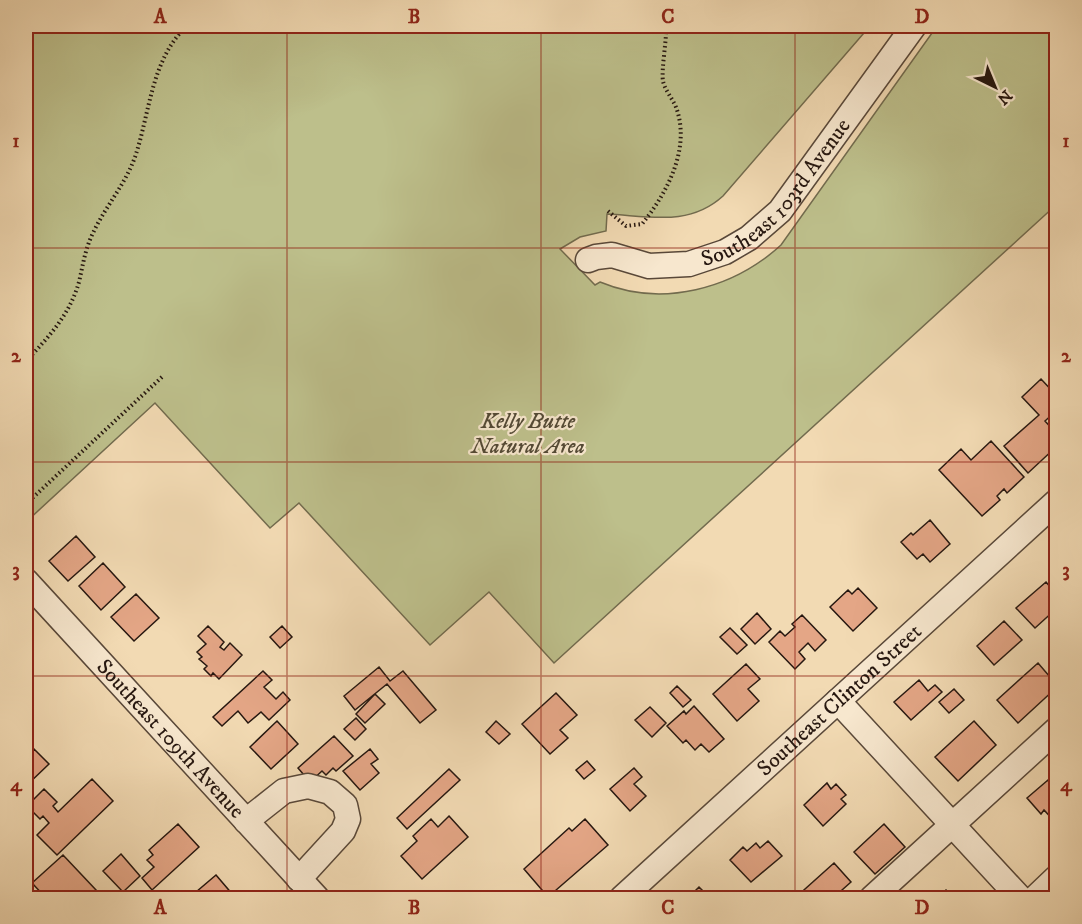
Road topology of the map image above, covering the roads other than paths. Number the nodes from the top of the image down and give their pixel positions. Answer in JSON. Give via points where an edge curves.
{"nodes":[{"id":1,"x":914,"y":26,"type":"edge"},
{"id":2,"x":588,"y":261,"type":"dead end"},
{"id":3,"x":1056,"y":502,"type":"edge"},
{"id":4,"x":26,"y":581,"type":"edge"},
{"id":5,"x":838,"y":701,"type":"junction"},
{"id":6,"x":1056,"y":730,"type":"edge"},
{"id":7,"x":246,"y":822,"type":"junction"},
{"id":8,"x":952,"y":825,"type":"junction"},
{"id":9,"x":1056,"y":878,"type":"edge"},
{"id":10,"x":299,"y":879,"type":"junction"},
{"id":11,"x":317,"y":898,"type":"edge"},
{"id":12,"x":622,"y":898,"type":"edge"},
{"id":13,"x":872,"y":898,"type":"edge"},
{"id":14,"x":1020,"y":898,"type":"edge"},
{"id":15,"x":1035,"y":898,"type":"edge"}],
"edges":[{"from":1,"to":2,"type":"street","name":"Southeast 103rd Avenue","via":[[789,199],[749,238],[725,252],[688,264],[649,266],[612,255]]},
{"from":3,"to":5,"type":"street","name":"Southeast Clinton Street"},
{"from":4,"to":7,"type":"street","name":"Southeast 109th Avenue"},
{"from":5,"to":8,"type":"street"},
{"from":5,"to":12,"type":"street","name":"Southeast Clinton Street"},
{"from":6,"to":8,"type":"street"},
{"from":7,"to":10,"type":"street","name":"Southeast 109th Avenue"},
{"from":7,"to":10,"type":"street","via":[[284,790],[309,786],[330,792],[345,805],[348,819],[343,831]]},
{"from":8,"to":13,"type":"street"},
{"from":8,"to":14,"type":"street"},
{"from":9,"to":15,"type":"street"},
{"from":10,"to":11,"type":"street","name":"Southeast 109th Avenue"}]}
